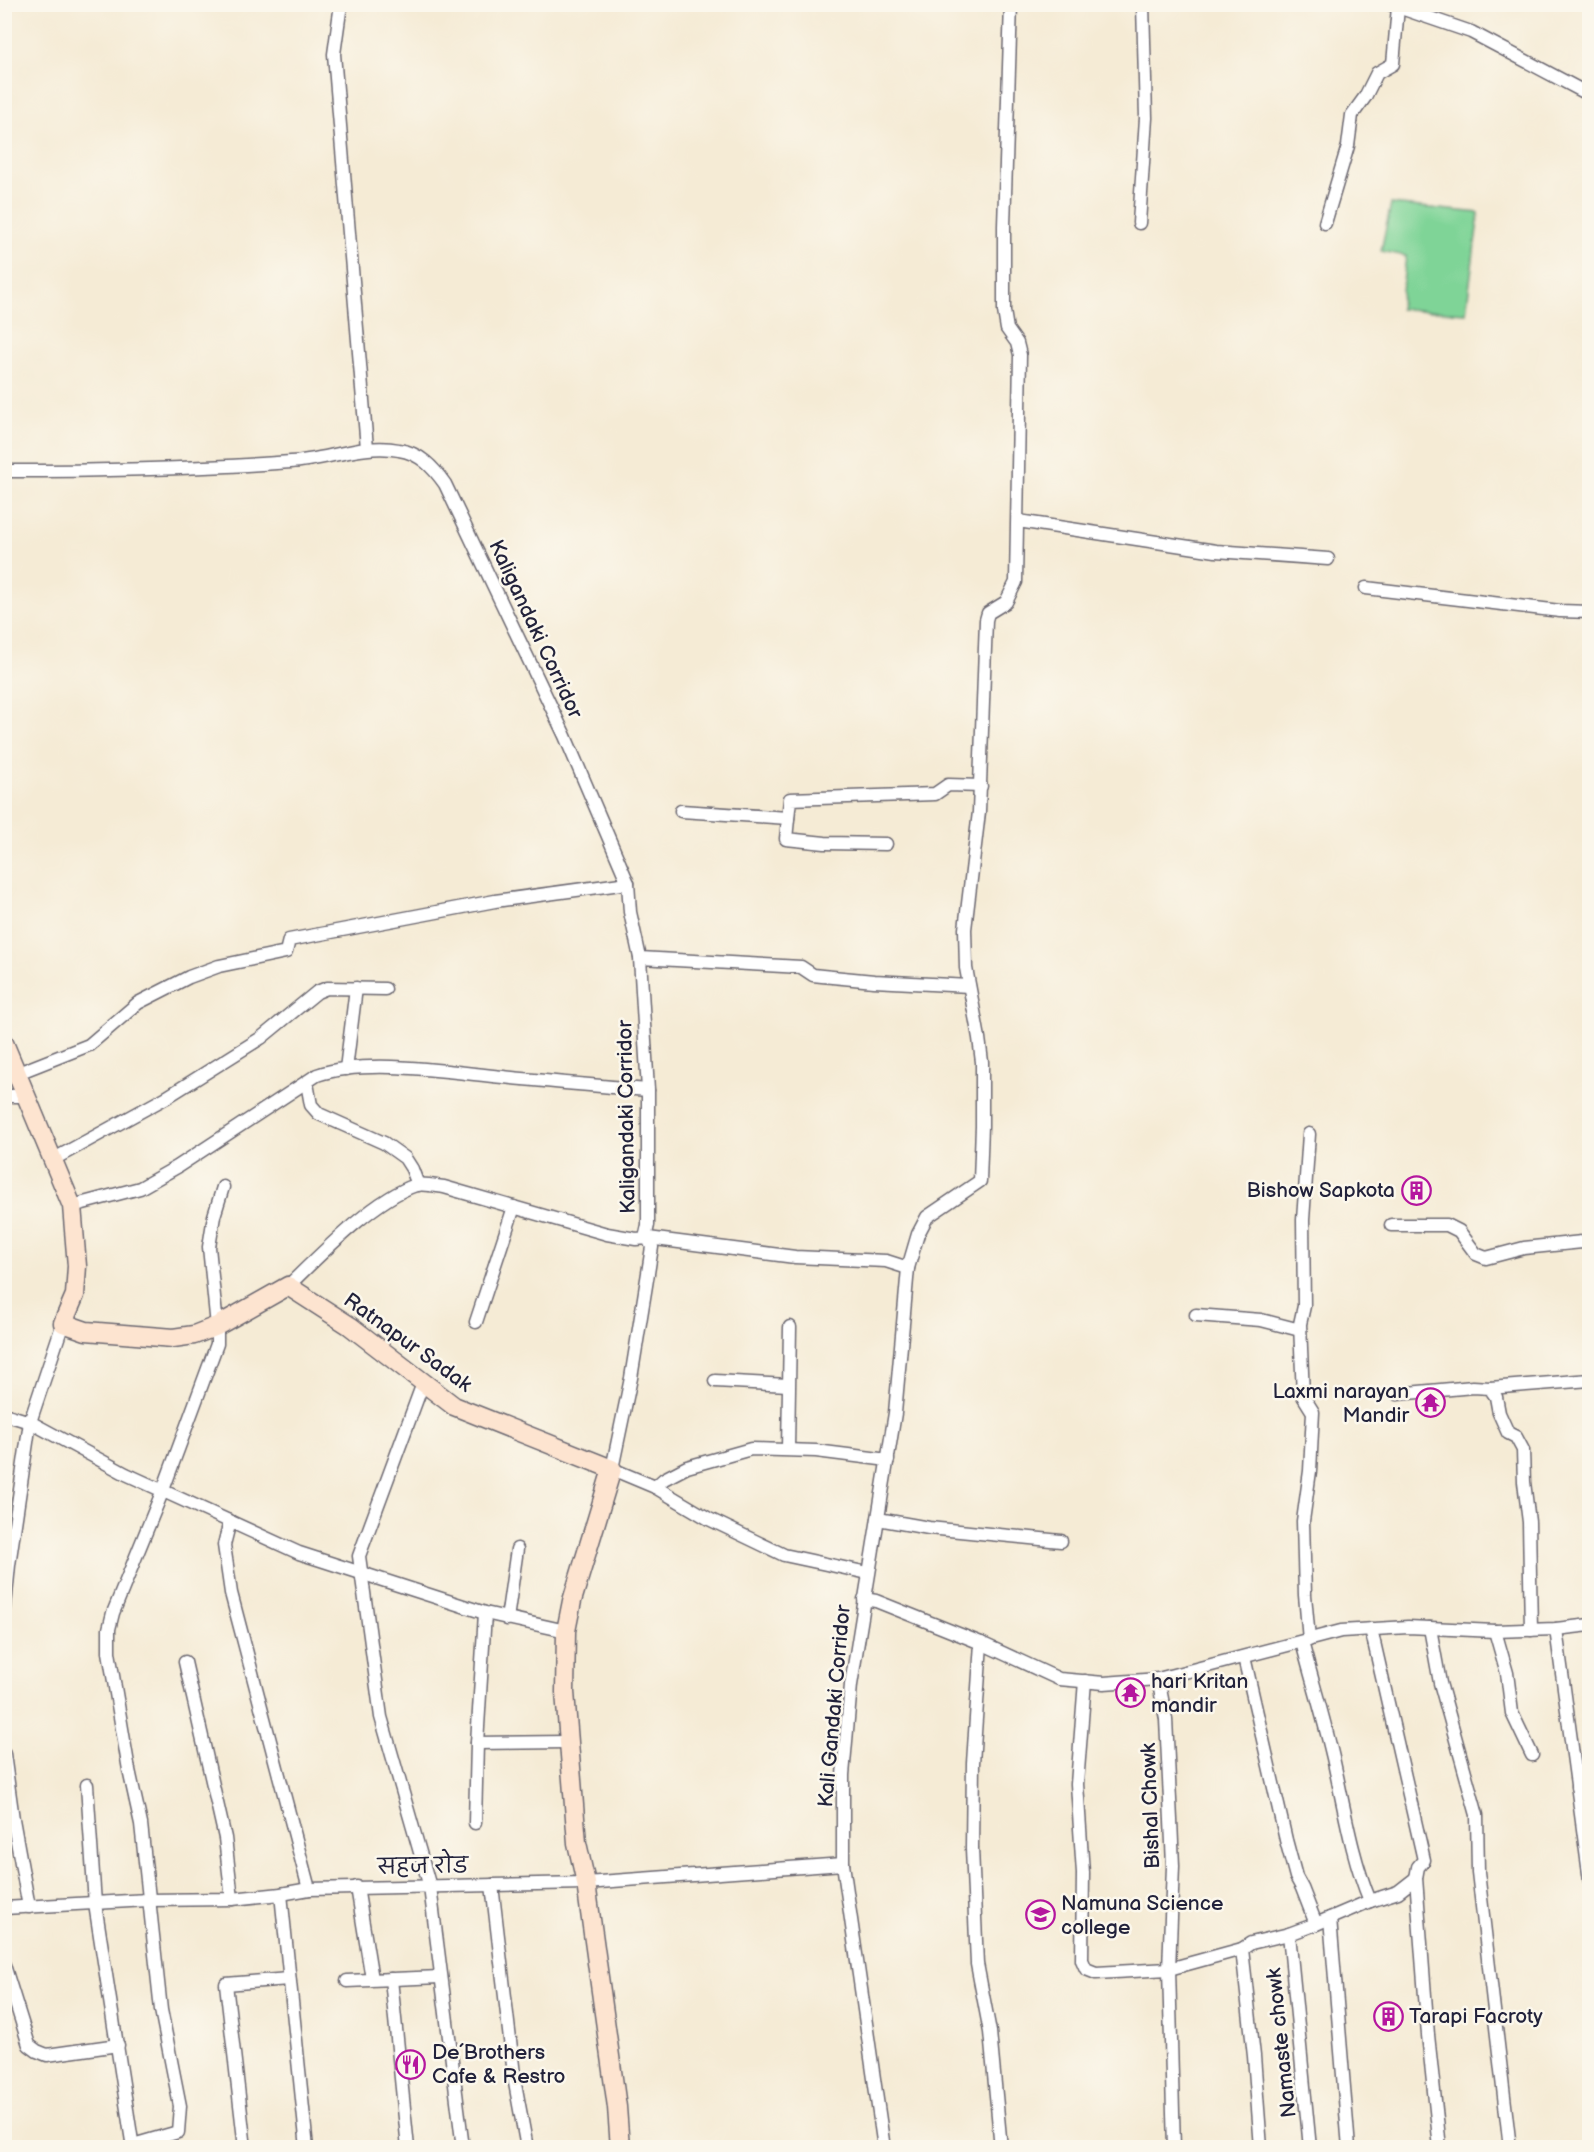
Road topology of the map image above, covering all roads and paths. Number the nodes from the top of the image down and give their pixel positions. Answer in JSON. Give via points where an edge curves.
{"nodes":[{"id":1,"x":341,"y":4,"type":"edge"},
{"id":2,"x":1011,"y":4,"type":"edge"},
{"id":3,"x":1143,"y":4,"type":"edge"},
{"id":4,"x":1395,"y":6,"type":"edge"},
{"id":5,"x":1590,"y":95,"type":"edge"},
{"id":6,"x":1139,"y":223,"type":"dead end"},
{"id":7,"x":1325,"y":223,"type":"dead end"},
{"id":8,"x":367,"y":448,"type":"junction"},
{"id":9,"x":4,"y":471,"type":"edge"},
{"id":10,"x":1018,"y":521,"type":"junction"},
{"id":11,"x":1328,"y":560,"type":"dead end"},
{"id":12,"x":1366,"y":588,"type":"dead end"},
{"id":13,"x":1590,"y":612,"type":"edge"},
{"id":14,"x":981,"y":786,"type":"junction"},
{"id":15,"x":681,"y":811,"type":"dead end"},
{"id":16,"x":788,"y":818,"type":"junction"},
{"id":17,"x":886,"y":844,"type":"dead end"},
{"id":18,"x":628,"y":883,"type":"junction"},
{"id":19,"x":640,"y":958,"type":"junction"},
{"id":20,"x":969,"y":986,"type":"junction"},
{"id":21,"x":357,"y":988,"type":"junction"},
{"id":22,"x":385,"y":989,"type":"dead end"},
{"id":23,"x":4,"y":1042,"type":"edge"},
{"id":24,"x":346,"y":1069,"type":"junction"},
{"id":25,"x":18,"y":1073,"type":"junction"},
{"id":26,"x":306,"y":1083,"type":"junction"},
{"id":27,"x":648,"y":1090,"type":"junction"},
{"id":28,"x":4,"y":1096,"type":"edge"},
{"id":29,"x":28,"y":1096,"type":"junction"},
{"id":30,"x":1309,"y":1134,"type":"dead end"},
{"id":31,"x":54,"y":1159,"type":"junction"},
{"id":32,"x":418,"y":1185,"type":"junction"},
{"id":33,"x":223,"y":1186,"type":"dead end"},
{"id":34,"x":72,"y":1206,"type":"junction"},
{"id":35,"x":514,"y":1207,"type":"junction"},
{"id":36,"x":1391,"y":1225,"type":"dead end"},
{"id":37,"x":648,"y":1238,"type":"junction"},
{"id":38,"x":1590,"y":1243,"type":"edge"},
{"id":39,"x":908,"y":1268,"type":"junction"},
{"id":40,"x":288,"y":1286,"type":"junction"},
{"id":41,"x":1196,"y":1316,"type":"dead end"},
{"id":42,"x":476,"y":1322,"type":"dead end"},
{"id":43,"x":63,"y":1323,"type":"junction"},
{"id":44,"x":217,"y":1326,"type":"junction"},
{"id":45,"x":790,"y":1327,"type":"dead end"},
{"id":46,"x":1300,"y":1330,"type":"junction"},
{"id":47,"x":1590,"y":1380,"type":"edge"},
{"id":48,"x":715,"y":1381,"type":"dead end"},
{"id":49,"x":423,"y":1383,"type":"junction"},
{"id":50,"x":788,"y":1385,"type":"junction"},
{"id":51,"x":1490,"y":1388,"type":"junction"},
{"id":52,"x":1397,"y":1395,"type":"dead end"},
{"id":53,"x":4,"y":1414,"type":"edge"},
{"id":54,"x":30,"y":1422,"type":"junction"},
{"id":55,"x":788,"y":1449,"type":"junction"},
{"id":56,"x":888,"y":1460,"type":"junction"},
{"id":57,"x":612,"y":1469,"type":"junction"},
{"id":58,"x":655,"y":1487,"type":"junction"},
{"id":59,"x":163,"y":1490,"type":"junction"},
{"id":60,"x":878,"y":1519,"type":"junction"},
{"id":61,"x":230,"y":1521,"type":"junction"},
{"id":62,"x":1061,"y":1540,"type":"dead end"},
{"id":63,"x":516,"y":1550,"type":"dead end"},
{"id":64,"x":868,"y":1573,"type":"junction"},
{"id":65,"x":361,"y":1574,"type":"junction"},
{"id":66,"x":864,"y":1599,"type":"junction"},
{"id":67,"x":485,"y":1613,"type":"junction"},
{"id":68,"x":4,"y":1616,"type":"edge"},
{"id":69,"x":507,"y":1618,"type":"junction"},
{"id":70,"x":1590,"y":1625,"type":"edge"},
{"id":71,"x":1430,"y":1628,"type":"junction"},
{"id":72,"x":1371,"y":1629,"type":"junction"},
{"id":73,"x":1556,"y":1629,"type":"junction"},
{"id":74,"x":1531,"y":1630,"type":"junction"},
{"id":75,"x":566,"y":1631,"type":"junction"},
{"id":76,"x":1495,"y":1631,"type":"junction"},
{"id":77,"x":1305,"y":1640,"type":"junction"},
{"id":78,"x":981,"y":1642,"type":"junction"},
{"id":79,"x":1244,"y":1657,"type":"junction"},
{"id":80,"x":185,"y":1662,"type":"dead end"},
{"id":81,"x":1158,"y":1679,"type":"junction"},
{"id":82,"x":1085,"y":1681,"type":"junction"},
{"id":83,"x":568,"y":1742,"type":"junction"},
{"id":84,"x":477,"y":1743,"type":"junction"},
{"id":85,"x":4,"y":1754,"type":"edge"},
{"id":86,"x":1532,"y":1755,"type":"dead end"},
{"id":87,"x":1590,"y":1783,"type":"edge"},
{"id":88,"x":87,"y":1785,"type":"dead end"},
{"id":89,"x":1577,"y":1787,"type":"junction"},
{"id":90,"x":475,"y":1823,"type":"dead end"},
{"id":91,"x":843,"y":1864,"type":"junction"},
{"id":92,"x":1416,"y":1878,"type":"junction"},
{"id":93,"x":1590,"y":1881,"type":"edge"},
{"id":94,"x":586,"y":1883,"type":"junction"},
{"id":95,"x":492,"y":1885,"type":"junction"},
{"id":96,"x":357,"y":1887,"type":"junction"},
{"id":97,"x":430,"y":1887,"type":"junction"},
{"id":98,"x":309,"y":1888,"type":"junction"},
{"id":99,"x":282,"y":1894,"type":"junction"},
{"id":100,"x":232,"y":1899,"type":"junction"},
{"id":101,"x":148,"y":1900,"type":"junction"},
{"id":102,"x":1370,"y":1901,"type":"junction"},
{"id":103,"x":95,"y":1904,"type":"junction"},
{"id":104,"x":29,"y":1907,"type":"junction"},
{"id":105,"x":4,"y":1908,"type":"edge"},
{"id":106,"x":1330,"y":1918,"type":"junction"},
{"id":107,"x":1316,"y":1924,"type":"junction"},
{"id":108,"x":1289,"y":1934,"type":"junction"},
{"id":109,"x":1242,"y":1949,"type":"junction"},
{"id":110,"x":4,"y":1965,"type":"edge"},
{"id":111,"x":1169,"y":1969,"type":"junction"},
{"id":112,"x":440,"y":1977,"type":"junction"},
{"id":113,"x":289,"y":1978,"type":"junction"},
{"id":114,"x":391,"y":1978,"type":"junction"},
{"id":115,"x":372,"y":1979,"type":"junction"},
{"id":116,"x":347,"y":1981,"type":"dead end"},
{"id":117,"x":118,"y":2045,"type":"junction"},
{"id":118,"x":133,"y":2146,"type":"edge"},
{"id":119,"x":245,"y":2148,"type":"edge"},
{"id":120,"x":307,"y":2148,"type":"edge"},
{"id":121,"x":408,"y":2148,"type":"edge"},
{"id":122,"x":464,"y":2148,"type":"edge"},
{"id":123,"x":527,"y":2148,"type":"edge"},
{"id":124,"x":620,"y":2148,"type":"edge"},
{"id":125,"x":884,"y":2148,"type":"edge"},
{"id":126,"x":1001,"y":2148,"type":"edge"},
{"id":127,"x":1174,"y":2148,"type":"edge"},
{"id":128,"x":1261,"y":2148,"type":"edge"},
{"id":129,"x":1310,"y":2148,"type":"edge"},
{"id":130,"x":1349,"y":2148,"type":"edge"},
{"id":131,"x":1440,"y":2148,"type":"edge"},
{"id":132,"x":1510,"y":2148,"type":"edge"}],
"edges":[{"from":1,"to":8,"type":"street","via":[[334,54]]},
{"from":2,"to":10,"type":"street","via":[[1004,311],[1007,329],[1020,355]]},
{"from":3,"to":6,"type":"street","via":[[1146,118]]},
{"from":4,"to":5,"type":"street","via":[[1471,32]]},
{"from":4,"to":7,"type":"street","via":[[1393,64],[1377,73],[1352,116],[1348,146]]},
{"from":8,"to":9,"type":"street","name":"Kaligandaki Corridor","via":[[314,461],[273,464]]},
{"from":8,"to":18,"type":"street","name":"Kaligandaki Corridor","via":[[419,456],[445,484],[565,736]]},
{"from":10,"to":11,"type":"street","via":[[1216,551]]},
{"from":10,"to":14,"type":"street","via":[[1016,582],[1006,602],[988,613],[986,620]]},
{"from":12,"to":13,"type":"street"},
{"from":14,"to":16,"type":"street","via":[[948,785],[935,794],[790,799]]},
{"from":14,"to":20,"type":"street","via":[[965,929]]},
{"from":15,"to":16,"type":"street"},
{"from":16,"to":17,"type":"street","via":[[786,839]]},
{"from":18,"to":19,"type":"street","name":"Kaligandaki Corridor"},
{"from":18,"to":25,"type":"street","via":[[495,901],[289,940],[286,952],[219,966],[189,977],[138,1003],[89,1045]]},
{"from":19,"to":20,"type":"street","via":[[801,967],[813,975]]},
{"from":19,"to":27,"type":"street","name":"Kaligandaki Corridor"},
{"from":20,"to":39,"type":"street","name":"Kali Gandaki Corridor","via":[[982,1062],[980,1181],[927,1217]]},
{"from":21,"to":22,"type":"street"},
{"from":21,"to":24,"type":"street"},
{"from":21,"to":31,"type":"street","via":[[317,992],[261,1038],[167,1097]]},
{"from":23,"to":25,"type":"main road"},
{"from":24,"to":26,"type":"street","via":[[334,1070]]},
{"from":24,"to":27,"type":"street","via":[[422,1068]]},
{"from":25,"to":29,"type":"main road"},
{"from":26,"to":32,"type":"street","via":[[311,1105],[320,1114],[384,1143],[405,1158]]},
{"from":26,"to":34,"type":"street","via":[[140,1188]]},
{"from":27,"to":37,"type":"street","name":"Kaligandaki Corridor"},
{"from":28,"to":29,"type":"street"},
{"from":29,"to":31,"type":"main road"},
{"from":30,"to":46,"type":"street"},
{"from":31,"to":34,"type":"main road"},
{"from":32,"to":35,"type":"street","name":"Kaligandaki Corridor","via":[[444,1187]]},
{"from":32,"to":40,"type":"street","via":[[389,1199],[352,1226]]},
{"from":33,"to":44,"type":"street","via":[[209,1247]]},
{"from":34,"to":43,"type":"main road","via":[[75,1295]]},
{"from":35,"to":37,"type":"street","name":"Kaligandaki Corridor","via":[[608,1234]]},
{"from":35,"to":42,"type":"street"},
{"from":36,"to":38,"type":"street","via":[[1447,1225],[1459,1231],[1476,1254],[1486,1258],[1524,1248]]},
{"from":37,"to":39,"type":"street","name":"Kaligandaki Corridor","via":[[795,1257],[886,1261]]},
{"from":37,"to":57,"type":"street","via":[[652,1247],[648,1273]]},
{"from":39,"to":56,"type":"street","name":"Kali Gandaki Corridor"},
{"from":40,"to":44,"type":"main road"},
{"from":40,"to":49,"type":"main road","name":"Ratnapur Sadak","via":[[350,1326]]},
{"from":41,"to":46,"type":"street","via":[[1261,1320]]},
{"from":43,"to":44,"type":"main road","via":[[86,1331],[173,1338]]},
{"from":43,"to":54,"type":"street"},
{"from":44,"to":59,"type":"street","via":[[217,1344]]},
{"from":45,"to":50,"type":"street"},
{"from":46,"to":77,"type":"street","via":[[1303,1396],[1313,1412],[1303,1521]]},
{"from":47,"to":51,"type":"street"},
{"from":48,"to":50,"type":"street"},
{"from":49,"to":57,"type":"main road","name":"Ratnapur Sadak","via":[[454,1406]]},
{"from":49,"to":65,"type":"street","via":[[363,1542],[359,1556]]},
{"from":50,"to":55,"type":"street"},
{"from":51,"to":52,"type":"street"},
{"from":51,"to":74,"type":"street","via":[[1508,1433],[1516,1437],[1523,1450]]},
{"from":53,"to":54,"type":"street"},
{"from":54,"to":59,"type":"street"},
{"from":54,"to":68,"type":"street"},
{"from":55,"to":56,"type":"street"},
{"from":55,"to":58,"type":"street","via":[[751,1449],[720,1456],[687,1467]]},
{"from":56,"to":60,"type":"street","name":"Kali Gandaki Corridor"},
{"from":57,"to":58,"type":"street"},
{"from":57,"to":75,"type":"main road"},
{"from":58,"to":64,"type":"street","via":[[709,1519],[784,1555]]},
{"from":59,"to":61,"type":"street"},
{"from":59,"to":101,"type":"street","via":[[109,1629],[111,1661],[141,1824]]},
{"from":60,"to":62,"type":"street","via":[[929,1528]]},
{"from":60,"to":64,"type":"street","name":"Kali Gandaki Corridor"},
{"from":61,"to":65,"type":"street","via":[[299,1553]]},
{"from":61,"to":98,"type":"street","via":[[224,1545],[231,1593]]},
{"from":63,"to":69,"type":"street"},
{"from":64,"to":66,"type":"street","name":"Kali Gandaki Corridor"},
{"from":65,"to":67,"type":"street"},
{"from":65,"to":97,"type":"street","via":[[381,1717]]},
{"from":66,"to":78,"type":"street"},
{"from":66,"to":91,"type":"street","name":"Kali Gandaki Corridor","via":[[843,1775]]},
{"from":67,"to":69,"type":"street"},
{"from":67,"to":84,"type":"street"},
{"from":69,"to":75,"type":"street"},
{"from":70,"to":73,"type":"street"},
{"from":71,"to":72,"type":"street"},
{"from":71,"to":76,"type":"street"},
{"from":71,"to":132,"type":"street","via":[[1440,1683],[1477,1815],[1478,1872]]},
{"from":72,"to":77,"type":"street"},
{"from":72,"to":92,"type":"street","via":[[1424,1860]]},
{"from":73,"to":74,"type":"street"},
{"from":73,"to":89,"type":"street"},
{"from":74,"to":76,"type":"street"},
{"from":75,"to":83,"type":"main road"},
{"from":76,"to":86,"type":"street","via":[[1507,1674],[1512,1713]]},
{"from":77,"to":79,"type":"street"},
{"from":77,"to":102,"type":"street","via":[[1340,1795]]},
{"from":78,"to":82,"type":"street","via":[[1059,1679]]},
{"from":78,"to":126,"type":"street","via":[[972,1848],[977,1964],[990,2032]]},
{"from":79,"to":81,"type":"street"},
{"from":79,"to":107,"type":"street","via":[[1286,1840],[1296,1877]]},
{"from":80,"to":100,"type":"street","via":[[225,1838]]},
{"from":81,"to":82,"type":"street"},
{"from":81,"to":111,"type":"street","name":"Bishal Chowk","via":[[1166,1719],[1172,1820]]},
{"from":82,"to":111,"type":"street","via":[[1077,1784],[1083,1873],[1082,1960],[1086,1969],[1095,1973]]},
{"from":83,"to":84,"type":"street"},
{"from":83,"to":94,"type":"main road","via":[[577,1843]]},
{"from":84,"to":90,"type":"street"},
{"from":85,"to":104,"type":"street"},
{"from":87,"to":89,"type":"street"},
{"from":88,"to":103,"type":"street"},
{"from":89,"to":93,"type":"street"},
{"from":91,"to":94,"type":"street","name":"सहज रोड"},
{"from":91,"to":125,"type":"street","name":"Kali Gandaki Corridor"},
{"from":92,"to":102,"type":"street","via":[[1398,1892]]},
{"from":92,"to":131,"type":"street"},
{"from":94,"to":95,"type":"street","name":"सहज रोड"},
{"from":94,"to":124,"type":"main road"},
{"from":95,"to":97,"type":"street","name":"सहज रोड"},
{"from":95,"to":123,"type":"street","via":[[515,2083]]},
{"from":96,"to":97,"type":"street","name":"सहज रोड"},
{"from":96,"to":98,"type":"street","name":"सहज रोड"},
{"from":96,"to":115,"type":"street"},
{"from":97,"to":112,"type":"street"},
{"from":98,"to":99,"type":"street","name":"सहज रोड"},
{"from":99,"to":100,"type":"street","name":"सहज रोड"},
{"from":99,"to":113,"type":"street"},
{"from":100,"to":101,"type":"street","name":"सहज रोड"},
{"from":101,"to":103,"type":"street","name":"सहज रोड"},
{"from":101,"to":118,"type":"street","via":[[161,2010],[180,2106],[178,2132]]},
{"from":102,"to":106,"type":"street"},
{"from":103,"to":104,"type":"street","name":"सहज रोड"},
{"from":103,"to":117,"type":"street"},
{"from":104,"to":105,"type":"street","name":"सहज रोड"},
{"from":106,"to":107,"type":"street"},
{"from":106,"to":130,"type":"street"},
{"from":107,"to":108,"type":"street"},
{"from":108,"to":109,"type":"street"},
{"from":108,"to":129,"type":"street","name":"Namaste chowk"},
{"from":109,"to":111,"type":"street"},
{"from":109,"to":128,"type":"street"},
{"from":110,"to":117,"type":"street","via":[[29,2045],[37,2051],[47,2055]]},
{"from":111,"to":127,"type":"street","name":"Bishal Chowk"},
{"from":112,"to":114,"type":"street"},
{"from":112,"to":122,"type":"street"},
{"from":113,"to":119,"type":"street","via":[[226,1984]]},
{"from":113,"to":120,"type":"street"},
{"from":114,"to":115,"type":"street"},
{"from":114,"to":121,"type":"street"},
{"from":115,"to":116,"type":"street"},
{"from":117,"to":118,"type":"street"}]}
